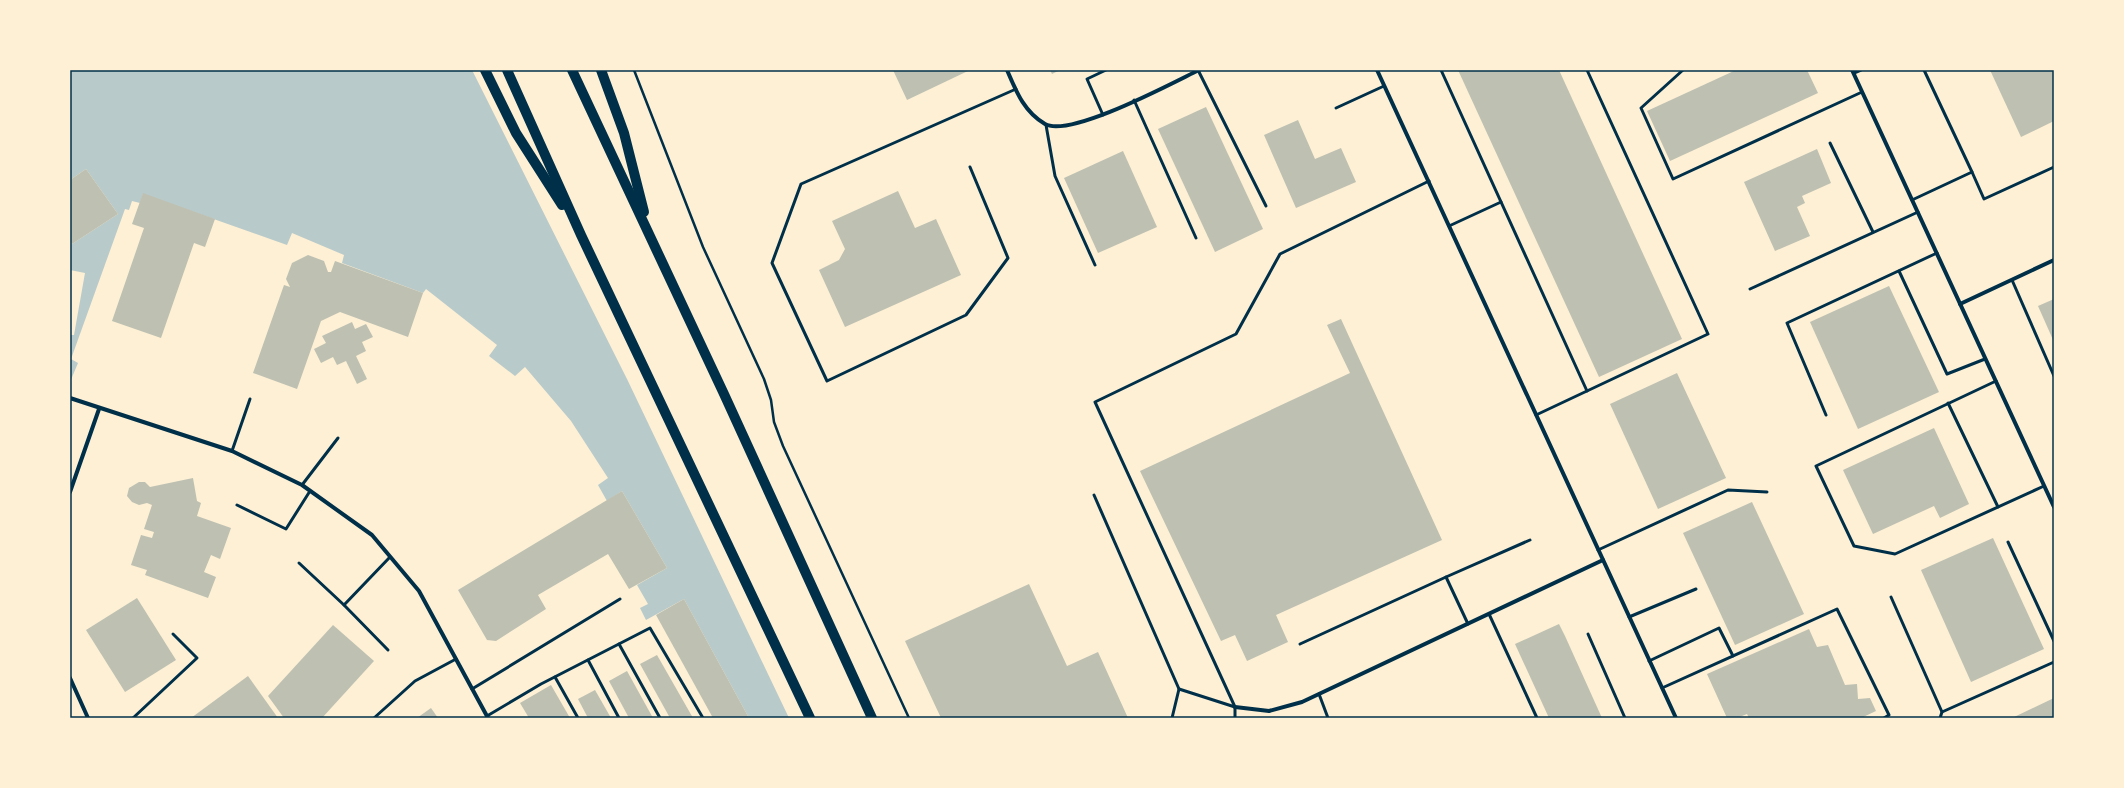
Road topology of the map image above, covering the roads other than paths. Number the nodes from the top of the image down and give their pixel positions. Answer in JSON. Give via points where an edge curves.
{"nodes":[{"id":1,"x":485,"y":70,"type":"edge"},
{"id":2,"x":507,"y":70,"type":"edge"},
{"id":3,"x":566,"y":70,"type":"edge"},
{"id":4,"x":572,"y":70,"type":"edge"},
{"id":5,"x":601,"y":70,"type":"edge"},
{"id":6,"x":1007,"y":70,"type":"edge"},
{"id":7,"x":1106,"y":70,"type":"edge"},
{"id":8,"x":1198,"y":70,"type":"edge"},
{"id":9,"x":1377,"y":70,"type":"edge"},
{"id":10,"x":1441,"y":70,"type":"edge"},
{"id":11,"x":1587,"y":70,"type":"edge"},
{"id":12,"x":1683,"y":70,"type":"edge"},
{"id":13,"x":1861,"y":70,"type":"edge"},
{"id":14,"x":1924,"y":70,"type":"edge"},
{"id":15,"x":1853,"y":72,"type":"edge"},
{"id":16,"x":1384,"y":86,"type":"junction"},
{"id":17,"x":1016,"y":89,"type":"junction"},
{"id":18,"x":1862,"y":92,"type":"junction"},
{"id":19,"x":1134,"y":100,"type":"junction"},
{"id":20,"x":1336,"y":108,"type":"dead end"},
{"id":21,"x":591,"y":113,"type":"junction"},
{"id":22,"x":1102,"y":114,"type":"junction"},
{"id":23,"x":1046,"y":125,"type":"junction"},
{"id":24,"x":1830,"y":143,"type":"dead end"},
{"id":25,"x":970,"y":167,"type":"dead end"},
{"id":26,"x":2054,"y":167,"type":"edge"},
{"id":27,"x":1972,"y":172,"type":"junction"},
{"id":28,"x":1429,"y":181,"type":"junction"},
{"id":29,"x":1912,"y":200,"type":"junction"},
{"id":30,"x":1501,"y":202,"type":"junction"},
{"id":31,"x":1266,"y":206,"type":"dead end"},
{"id":32,"x":1918,"y":212,"type":"junction"},
{"id":33,"x":1450,"y":226,"type":"junction"},
{"id":34,"x":649,"y":232,"type":"junction"},
{"id":35,"x":1873,"y":232,"type":"junction"},
{"id":36,"x":581,"y":235,"type":"junction"},
{"id":37,"x":1196,"y":238,"type":"dead end"},
{"id":38,"x":1937,"y":253,"type":"junction"},
{"id":39,"x":2054,"y":260,"type":"edge"},
{"id":40,"x":1095,"y":265,"type":"dead end"},
{"id":41,"x":1899,"y":271,"type":"junction"},
{"id":42,"x":2012,"y":280,"type":"junction"},
{"id":43,"x":1750,"y":289,"type":"dead end"},
{"id":44,"x":1960,"y":304,"type":"junction"},
{"id":45,"x":1986,"y":359,"type":"junction"},
{"id":46,"x":2054,"y":376,"type":"edge"},
{"id":47,"x":1996,"y":381,"type":"junction"},
{"id":48,"x":1587,"y":391,"type":"junction"},
{"id":49,"x":70,"y":398,"type":"edge"},
{"id":50,"x":250,"y":399,"type":"dead end"},
{"id":51,"x":1948,"y":403,"type":"junction"},
{"id":52,"x":99,"y":409,"type":"junction"},
{"id":53,"x":1536,"y":415,"type":"junction"},
{"id":54,"x":1826,"y":415,"type":"dead end"},
{"id":55,"x":338,"y":438,"type":"dead end"},
{"id":56,"x":232,"y":451,"type":"junction"},
{"id":57,"x":302,"y":484,"type":"junction"},
{"id":58,"x":2044,"y":486,"type":"junction"},
{"id":59,"x":310,"y":490,"type":"junction"},
{"id":60,"x":70,"y":492,"type":"edge"},
{"id":61,"x":1767,"y":492,"type":"dead end"},
{"id":62,"x":1094,"y":495,"type":"dead end"},
{"id":63,"x":237,"y":505,"type":"dead end"},
{"id":64,"x":1998,"y":507,"type":"junction"},
{"id":65,"x":2054,"y":508,"type":"edge"},
{"id":66,"x":1530,"y":540,"type":"dead end"},
{"id":67,"x":2008,"y":542,"type":"dead end"},
{"id":68,"x":1598,"y":550,"type":"junction"},
{"id":69,"x":390,"y":557,"type":"junction"},
{"id":70,"x":1603,"y":560,"type":"junction"},
{"id":71,"x":299,"y":563,"type":"dead end"},
{"id":72,"x":1446,"y":577,"type":"junction"},
{"id":73,"x":1696,"y":589,"type":"dead end"},
{"id":74,"x":1891,"y":597,"type":"dead end"},
{"id":75,"x":620,"y":599,"type":"dead end"},
{"id":76,"x":344,"y":605,"type":"junction"},
{"id":77,"x":1489,"y":614,"type":"junction"},
{"id":78,"x":1629,"y":617,"type":"junction"},
{"id":79,"x":1468,"y":624,"type":"junction"},
{"id":80,"x":173,"y":634,"type":"dead end"},
{"id":81,"x":1588,"y":634,"type":"dead end"},
{"id":82,"x":2054,"y":640,"type":"edge"},
{"id":83,"x":619,"y":644,"type":"junction"},
{"id":84,"x":1300,"y":644,"type":"dead end"},
{"id":85,"x":388,"y":650,"type":"dead end"},
{"id":86,"x":1733,"y":656,"type":"junction"},
{"id":87,"x":456,"y":659,"type":"junction"},
{"id":88,"x":588,"y":660,"type":"junction"},
{"id":89,"x":1649,"y":661,"type":"junction"},
{"id":90,"x":2054,"y":662,"type":"edge"},
{"id":91,"x":555,"y":677,"type":"junction"},
{"id":92,"x":70,"y":678,"type":"edge"},
{"id":93,"x":1662,"y":688,"type":"junction"},
{"id":94,"x":1179,"y":689,"type":"junction"},
{"id":95,"x":472,"y":690,"type":"junction"},
{"id":96,"x":1319,"y":694,"type":"junction"},
{"id":97,"x":1235,"y":707,"type":"junction"},
{"id":98,"x":1942,"y":712,"type":"junction"},
{"id":99,"x":487,"y":717,"type":"edge"},
{"id":100,"x":88,"y":718,"type":"edge"},
{"id":101,"x":133,"y":718,"type":"edge"},
{"id":102,"x":374,"y":718,"type":"edge"},
{"id":103,"x":578,"y":718,"type":"edge"},
{"id":104,"x":619,"y":718,"type":"edge"},
{"id":105,"x":660,"y":718,"type":"edge"},
{"id":106,"x":703,"y":718,"type":"edge"},
{"id":107,"x":810,"y":718,"type":"edge"},
{"id":108,"x":872,"y":718,"type":"edge"},
{"id":109,"x":1172,"y":718,"type":"edge"},
{"id":110,"x":1235,"y":718,"type":"edge"},
{"id":111,"x":1328,"y":718,"type":"edge"},
{"id":112,"x":1537,"y":718,"type":"edge"},
{"id":113,"x":1625,"y":718,"type":"edge"},
{"id":114,"x":1676,"y":718,"type":"edge"},
{"id":115,"x":1884,"y":718,"type":"edge"},
{"id":116,"x":1940,"y":718,"type":"edge"}],
"edges":[{"from":1,"to":36,"type":"main road","via":[[516,133]]},
{"from":2,"to":36,"type":"main road"},
{"from":3,"to":21,"type":"main road"},
{"from":4,"to":21,"type":"main road"},
{"from":5,"to":34,"type":"main road","via":[[624,133]]},
{"from":6,"to":17,"type":"street"},
{"from":7,"to":22,"type":"lane","via":[[1087,80]]},
{"from":8,"to":19,"type":"street"},
{"from":8,"to":31,"type":"lane"},
{"from":9,"to":16,"type":"street"},
{"from":10,"to":30,"type":"lane"},
{"from":11,"to":48,"type":"lane","via":[[1708,334]]},
{"from":12,"to":18,"type":"lane","via":[[1641,108],[1673,179]]},
{"from":13,"to":15,"type":"lane"},
{"from":14,"to":27,"type":"lane"},
{"from":15,"to":18,"type":"street"},
{"from":16,"to":20,"type":"lane"},
{"from":16,"to":28,"type":"street"},
{"from":17,"to":23,"type":"street","via":[[1028,111]]},
{"from":17,"to":25,"type":"lane","via":[[802,184],[772,263],[827,381],[966,315],[1008,258]]},
{"from":18,"to":29,"type":"street"},
{"from":19,"to":22,"type":"street"},
{"from":19,"to":37,"type":"lane"},
{"from":21,"to":34,"type":"main road"},
{"from":22,"to":23,"type":"street","via":[[1068,126]]},
{"from":23,"to":40,"type":"lane","via":[[1055,176]]},
{"from":24,"to":35,"type":"lane"},
{"from":26,"to":27,"type":"lane","via":[[1984,199]]},
{"from":27,"to":29,"type":"lane"},
{"from":28,"to":33,"type":"street"},
{"from":28,"to":97,"type":"lane","via":[[1280,254],[1236,334],[1095,402]]},
{"from":29,"to":32,"type":"street"},
{"from":30,"to":33,"type":"lane"},
{"from":30,"to":48,"type":"lane"},
{"from":32,"to":35,"type":"lane"},
{"from":32,"to":38,"type":"street"},
{"from":33,"to":53,"type":"street"},
{"from":34,"to":108,"type":"main road"},
{"from":35,"to":43,"type":"lane"},
{"from":36,"to":107,"type":"main road"},
{"from":38,"to":41,"type":"lane"},
{"from":38,"to":44,"type":"street"},
{"from":39,"to":42,"type":"street"},
{"from":41,"to":45,"type":"lane","via":[[1947,374]]},
{"from":41,"to":54,"type":"lane","via":[[1787,323]]},
{"from":42,"to":44,"type":"street"},
{"from":42,"to":46,"type":"lane"},
{"from":44,"to":45,"type":"street"},
{"from":45,"to":47,"type":"street"},
{"from":47,"to":51,"type":"lane"},
{"from":47,"to":58,"type":"street"},
{"from":48,"to":53,"type":"lane"},
{"from":49,"to":52,"type":"street"},
{"from":50,"to":56,"type":"lane"},
{"from":51,"to":64,"type":"lane"},
{"from":51,"to":64,"type":"lane","via":[[1816,466],[1854,546],[1895,554]]},
{"from":52,"to":56,"type":"street"},
{"from":52,"to":60,"type":"street"},
{"from":53,"to":68,"type":"street"},
{"from":55,"to":57,"type":"lane"},
{"from":56,"to":57,"type":"street"},
{"from":57,"to":59,"type":"street"},
{"from":58,"to":64,"type":"lane"},
{"from":58,"to":65,"type":"street"},
{"from":59,"to":63,"type":"lane","via":[[286,529]]},
{"from":59,"to":69,"type":"street","via":[[372,535]]},
{"from":61,"to":68,"type":"lane","via":[[1728,490]]},
{"from":62,"to":94,"type":"lane"},
{"from":66,"to":72,"type":"lane"},
{"from":67,"to":82,"type":"lane"},
{"from":68,"to":70,"type":"street"},
{"from":69,"to":76,"type":"lane"},
{"from":69,"to":87,"type":"street","via":[[419,591]]},
{"from":70,"to":77,"type":"street"},
{"from":70,"to":78,"type":"street"},
{"from":71,"to":76,"type":"lane"},
{"from":72,"to":79,"type":"lane"},
{"from":72,"to":84,"type":"lane"},
{"from":73,"to":78,"type":"lane"},
{"from":74,"to":98,"type":"lane"},
{"from":75,"to":95,"type":"lane"},
{"from":76,"to":85,"type":"lane"},
{"from":77,"to":79,"type":"street"},
{"from":77,"to":112,"type":"lane"},
{"from":78,"to":89,"type":"street"},
{"from":79,"to":96,"type":"street"},
{"from":80,"to":101,"type":"lane","via":[[197,658]]},
{"from":81,"to":113,"type":"lane"},
{"from":83,"to":88,"type":"lane"},
{"from":83,"to":105,"type":"lane"},
{"from":83,"to":106,"type":"lane","via":[[650,628]]},
{"from":86,"to":89,"type":"lane","via":[[1719,628]]},
{"from":86,"to":93,"type":"lane"},
{"from":86,"to":115,"type":"lane","via":[[1837,609],[1889,715]]},
{"from":87,"to":95,"type":"street"},
{"from":87,"to":102,"type":"lane","via":[[415,681]]},
{"from":88,"to":91,"type":"lane"},
{"from":88,"to":104,"type":"lane"},
{"from":89,"to":93,"type":"street"},
{"from":90,"to":98,"type":"lane"},
{"from":91,"to":99,"type":"lane"},
{"from":91,"to":103,"type":"lane"},
{"from":92,"to":100,"type":"street"},
{"from":93,"to":114,"type":"street"},
{"from":94,"to":97,"type":"lane"},
{"from":94,"to":109,"type":"lane"},
{"from":95,"to":99,"type":"street"},
{"from":96,"to":97,"type":"street","via":[[1302,702],[1269,711]]},
{"from":96,"to":111,"type":"lane"},
{"from":97,"to":110,"type":"lane"},
{"from":98,"to":116,"type":"lane"}]}
